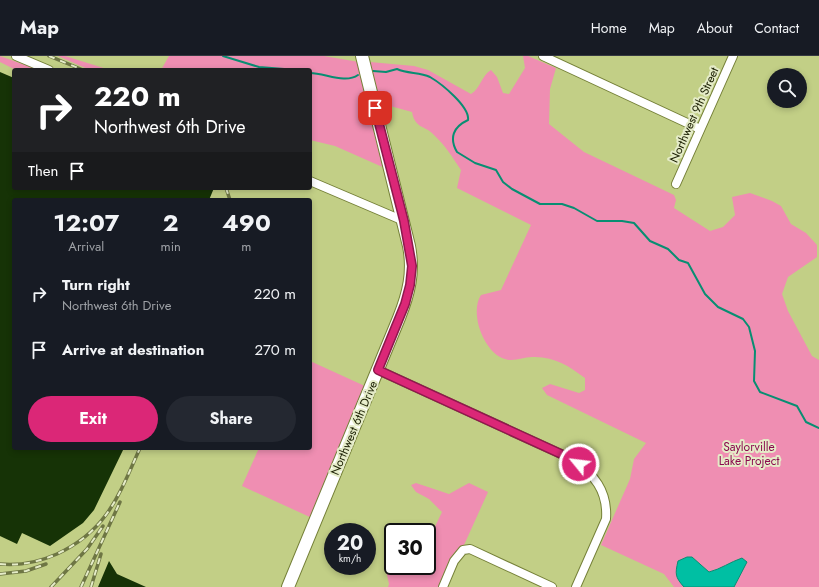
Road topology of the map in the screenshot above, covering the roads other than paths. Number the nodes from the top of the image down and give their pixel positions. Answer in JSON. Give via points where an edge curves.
{"nodes":[{"id":1,"x":16,"y":56,"type":"edge"},
{"id":2,"x":362,"y":56,"type":"edge"},
{"id":3,"x":543,"y":56,"type":"edge"},
{"id":4,"x":733,"y":56,"type":"edge"},
{"id":5,"x":44,"y":68,"type":"edge"},
{"id":6,"x":700,"y":129,"type":"junction"},
{"id":7,"x":312,"y":182,"type":"edge"},
{"id":8,"x":676,"y":184,"type":"dead end"},
{"id":9,"x":404,"y":221,"type":"junction"},
{"id":10,"x":378,"y":370,"type":"junction"},
{"id":11,"x":288,"y":587,"type":"edge"},
{"id":12,"x":443,"y":587,"type":"edge"},
{"id":13,"x":552,"y":587,"type":"edge"},
{"id":14,"x":576,"y":587,"type":"edge"}],
"edges":[{"from":1,"to":5,"type":"street"},
{"from":2,"to":9,"type":"main road","name":"Northwest 6th Drive"},
{"from":3,"to":6,"type":"street"},
{"from":4,"to":6,"type":"street","name":"Northwest 9th Street"},
{"from":6,"to":8,"type":"street","name":"Northwest 9th Street"},
{"from":7,"to":9,"type":"street"},
{"from":9,"to":10,"type":"main road","name":"Northwest 6th Drive","via":[[411,257],[410,285],[405,304]]},
{"from":10,"to":11,"type":"main road","name":"Northwest 6th Drive"},
{"from":10,"to":14,"type":"street","via":[[572,459],[585,468],[605,498],[606,518]]},
{"from":12,"to":13,"type":"street","via":[[454,561],[463,550],[470,549]]}]}
